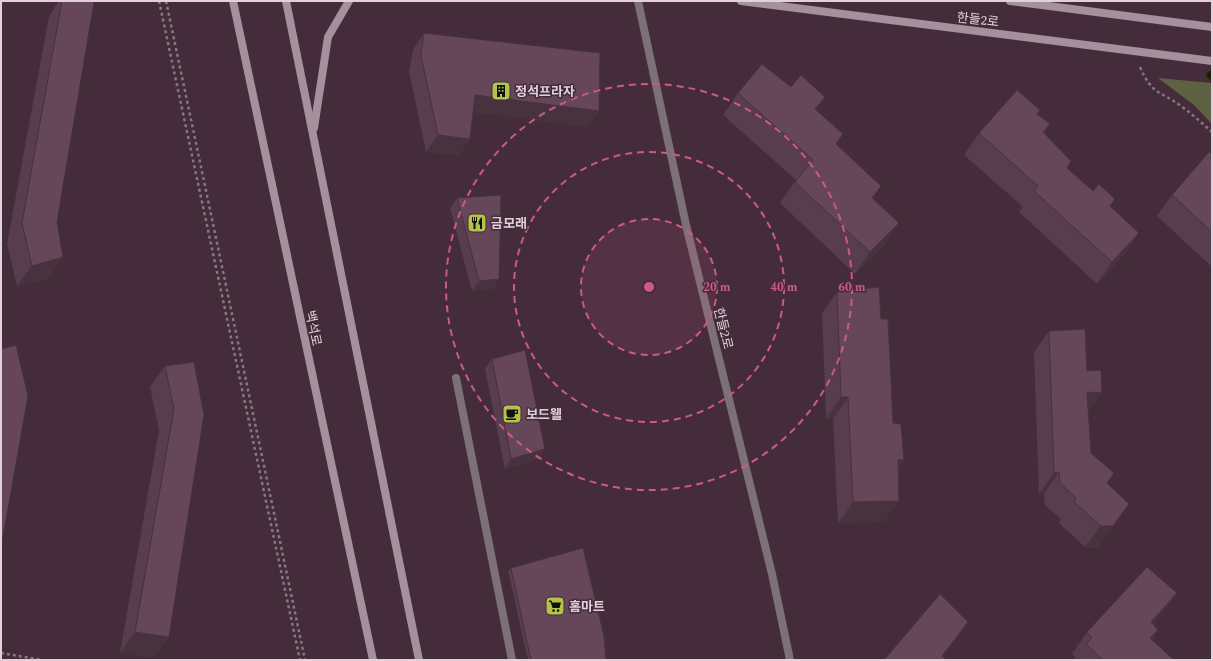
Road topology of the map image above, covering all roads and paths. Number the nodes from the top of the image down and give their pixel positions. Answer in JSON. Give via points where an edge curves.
{"nodes":[{"id":1,"x":159,"y":1,"type":"edge"},
{"id":2,"x":166,"y":1,"type":"edge"},
{"id":3,"x":233,"y":1,"type":"edge"},
{"id":4,"x":286,"y":1,"type":"edge"},
{"id":5,"x":349,"y":1,"type":"edge"},
{"id":6,"x":638,"y":1,"type":"edge"},
{"id":7,"x":741,"y":1,"type":"edge"},
{"id":8,"x":1010,"y":1,"type":"edge"},
{"id":9,"x":1212,"y":27,"type":"edge"},
{"id":10,"x":1133,"y":51,"type":"junction"},
{"id":11,"x":1212,"y":61,"type":"edge"},
{"id":12,"x":1212,"y":132,"type":"edge"},
{"id":13,"x":313,"y":135,"type":"junction"},
{"id":14,"x":456,"y":378,"type":"dead end"},
{"id":15,"x":369,"y":643,"type":"junction"},
{"id":16,"x":1,"y":653,"type":"edge"},
{"id":17,"x":42,"y":660,"type":"edge"},
{"id":18,"x":300,"y":660,"type":"edge"},
{"id":19,"x":305,"y":660,"type":"edge"},
{"id":20,"x":368,"y":660,"type":"edge"},
{"id":21,"x":373,"y":660,"type":"edge"},
{"id":22,"x":419,"y":660,"type":"edge"},
{"id":23,"x":512,"y":660,"type":"edge"},
{"id":24,"x":790,"y":660,"type":"edge"}],
"edges":[{"from":1,"to":18,"type":"path"},
{"from":2,"to":19,"type":"path"},
{"from":3,"to":15,"type":"main road","name":"백석로"},
{"from":4,"to":13,"type":"main road"},
{"from":5,"to":13,"type":"main road","via":[[328,37]]},
{"from":6,"to":24,"type":"street","name":"한들2로","via":[[686,225],[772,574]]},
{"from":7,"to":10,"type":"main road","name":"한들2로"},
{"from":8,"to":9,"type":"main road","name":"한들2로"},
{"from":10,"to":11,"type":"main road","name":"한들2로"},
{"from":10,"to":12,"type":"path","via":[[1146,82],[1157,93],[1180,105]]},
{"from":13,"to":22,"type":"main road"},
{"from":14,"to":23,"type":"street"},
{"from":15,"to":20,"type":"main road"},
{"from":15,"to":21,"type":"main road","name":"백석로"},
{"from":16,"to":17,"type":"path"}]}
